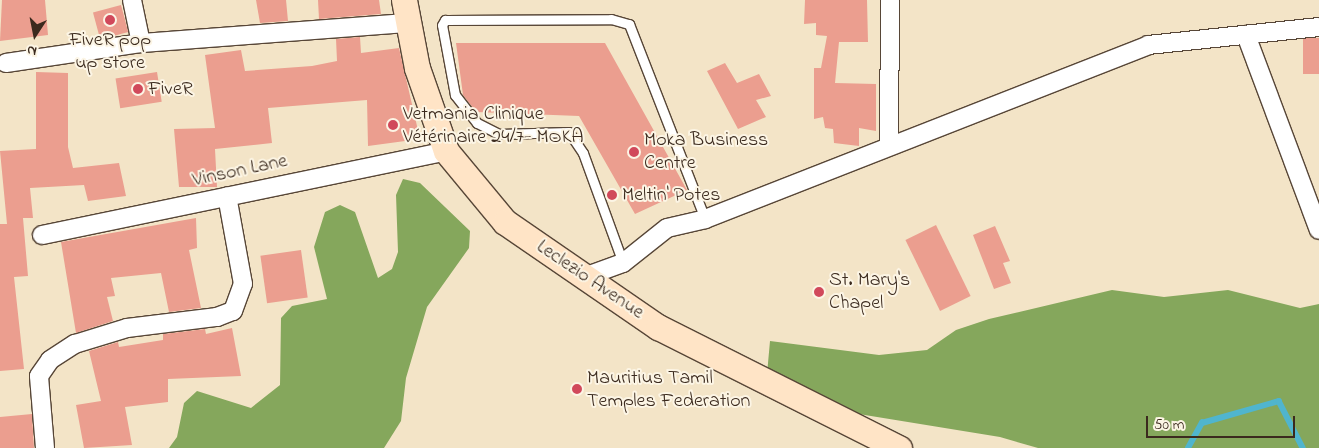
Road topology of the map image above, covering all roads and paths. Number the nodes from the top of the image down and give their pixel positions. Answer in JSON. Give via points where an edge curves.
{"nodes":[{"id":1,"x":132,"y":0,"type":"edge"},
{"id":2,"x":890,"y":0,"type":"edge"},
{"id":3,"x":406,"y":12,"type":"edge"},
{"id":4,"x":1319,"y":27,"type":"edge"},
{"id":5,"x":1246,"y":35,"type":"junction"},
{"id":6,"x":141,"y":43,"type":"junction"},
{"id":7,"x":6,"y":63,"type":"dead end"},
{"id":8,"x":889,"y":145,"type":"junction"},
{"id":9,"x":446,"y":151,"type":"junction"},
{"id":10,"x":227,"y":196,"type":"junction"},
{"id":11,"x":705,"y":219,"type":"junction"},
{"id":12,"x":1319,"y":230,"type":"edge"},
{"id":13,"x":42,"y":235,"type":"dead end"},
{"id":14,"x":623,"y":263,"type":"junction"},
{"id":15,"x":587,"y":276,"type":"junction"},
{"id":16,"x":45,"y":448,"type":"edge"},
{"id":17,"x":899,"y":448,"type":"edge"}],
"edges":[{"from":1,"to":6,"type":"street"},
{"from":2,"to":8,"type":"street"},
{"from":3,"to":6,"type":"street"},
{"from":3,"to":9,"type":"main road","name":"Leclezio Avenue","via":[[417,68]]},
{"from":4,"to":5,"type":"street"},
{"from":5,"to":8,"type":"street","via":[[1148,45]]},
{"from":5,"to":12,"type":"street"},
{"from":6,"to":7,"type":"street"},
{"from":8,"to":11,"type":"street"},
{"from":9,"to":10,"type":"street","name":"Vinson Lane"},
{"from":9,"to":15,"type":"main road","name":"Leclezio Avenue","via":[[505,222]]},
{"from":10,"to":13,"type":"street","name":"Vinson Lane"},
{"from":10,"to":16,"type":"street","via":[[243,284],[233,311],[218,318],[127,328],[75,344],[50,360],[39,376]]},
{"from":11,"to":14,"type":"street","via":[[666,228],[654,242]]},
{"from":11,"to":14,"type":"lane","via":[[630,24],[611,19],[446,20],[442,25],[455,95],[477,122],[499,134],[569,132],[583,153]]},
{"from":14,"to":15,"type":"street"},
{"from":15,"to":17,"type":"main road","name":"Leclezio Avenue","via":[[658,327]]}]}
